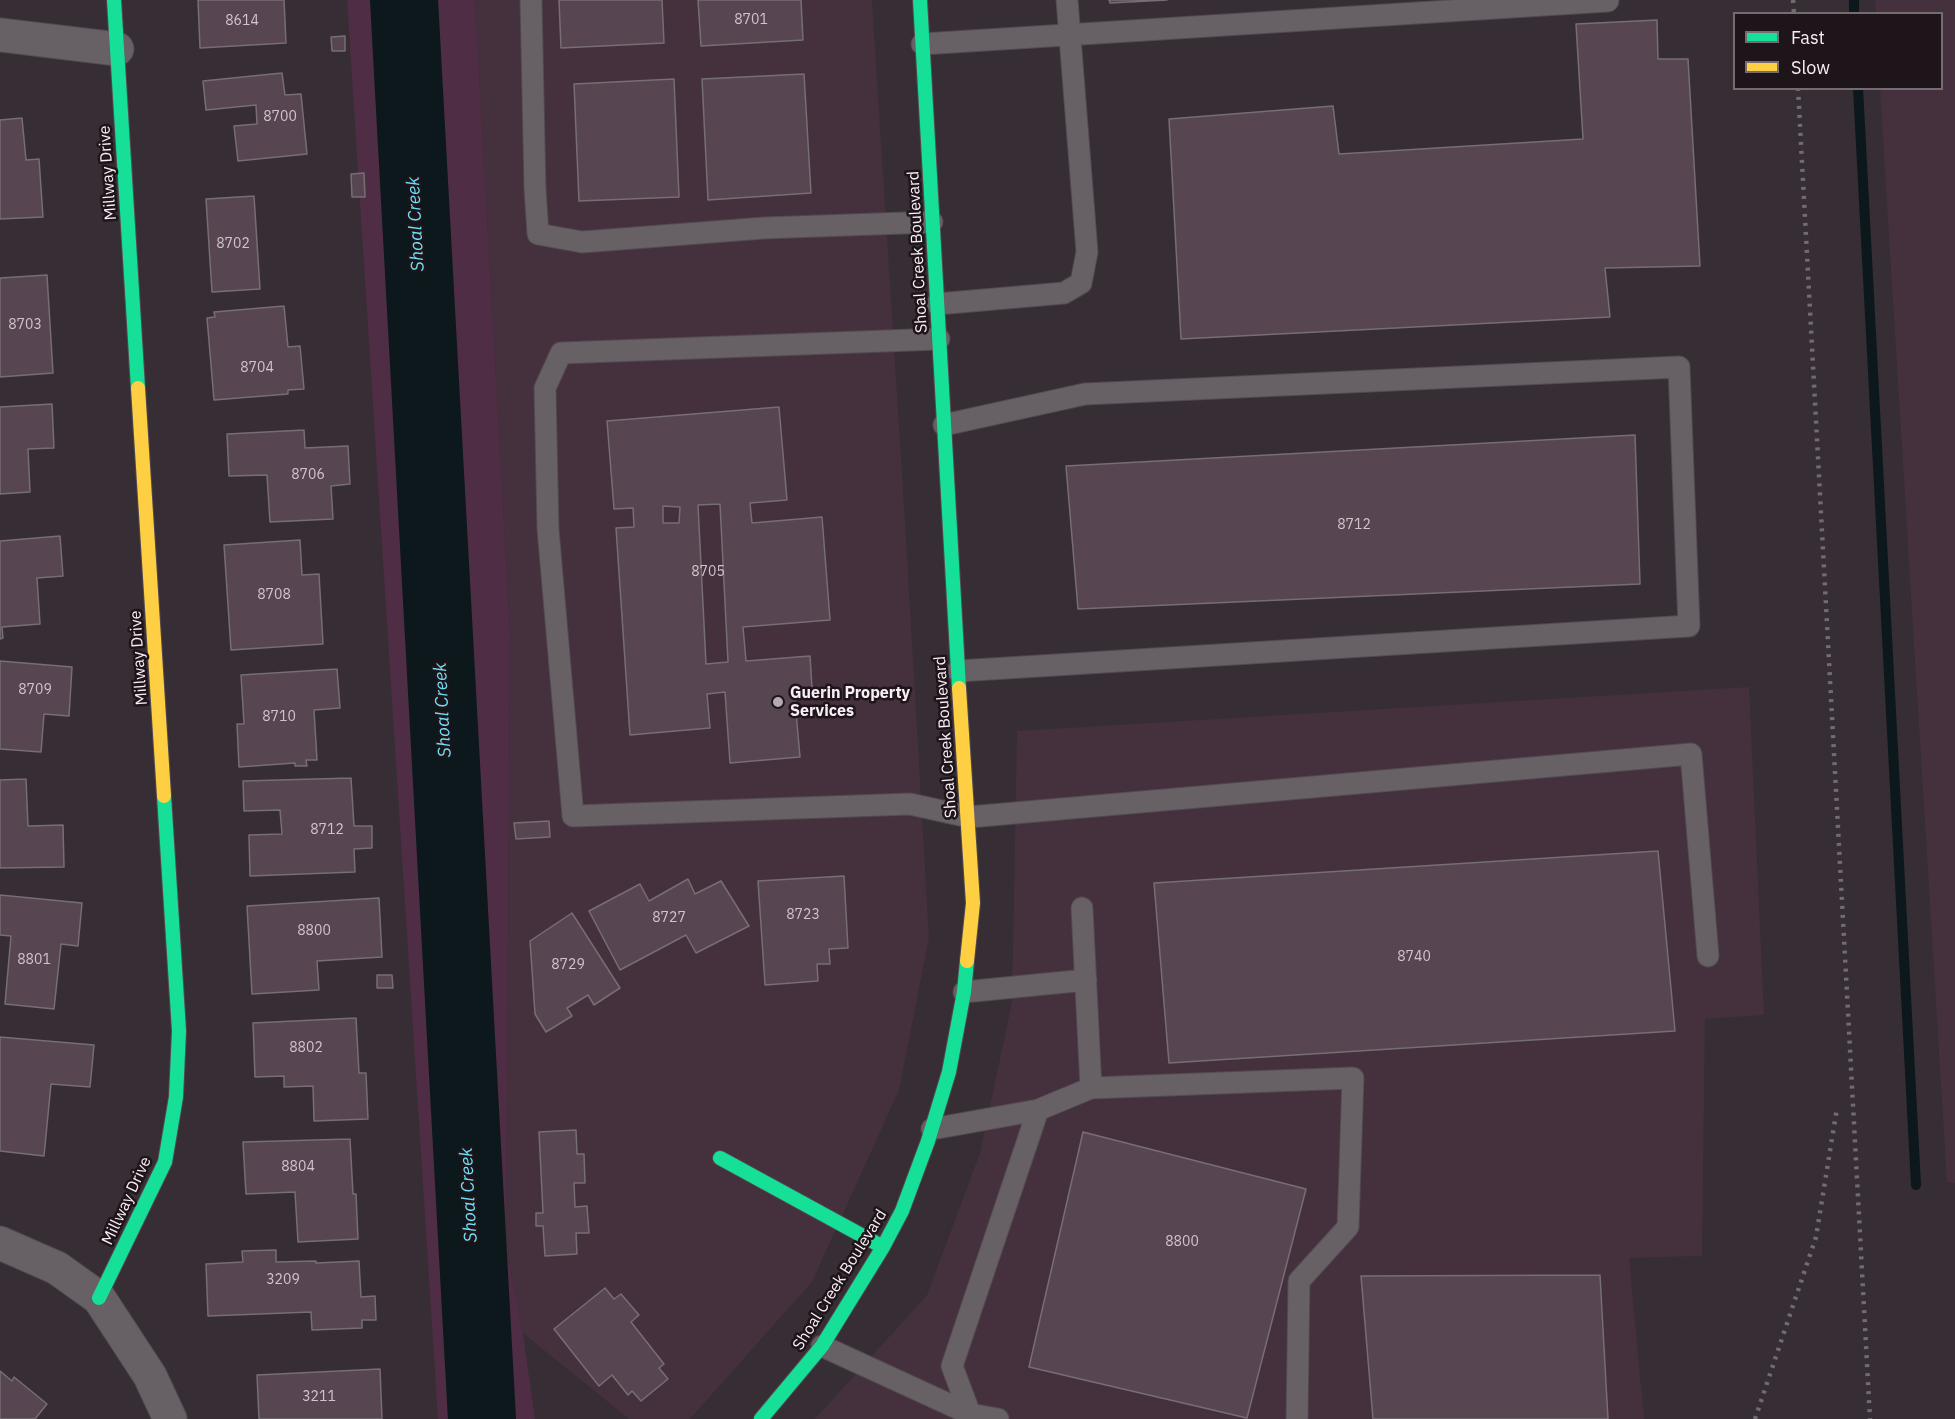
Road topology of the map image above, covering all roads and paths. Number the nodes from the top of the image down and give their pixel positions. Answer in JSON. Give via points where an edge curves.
{"nodes":[{"id":1,"x":114,"y":0,"type":"edge"},
{"id":2,"x":531,"y":0,"type":"edge"},
{"id":3,"x":920,"y":0,"type":"edge"},
{"id":4,"x":1066,"y":0,"type":"edge"},
{"id":5,"x":1608,"y":2,"type":"dead end"},
{"id":6,"x":1069,"y":34,"type":"junction"},
{"id":7,"x":0,"y":35,"type":"edge"},
{"id":8,"x":922,"y":44,"type":"junction"},
{"id":9,"x":117,"y":49,"type":"junction"},
{"id":10,"x":932,"y":222,"type":"junction"},
{"id":11,"x":937,"y":304,"type":"junction"},
{"id":12,"x":939,"y":339,"type":"junction"},
{"id":13,"x":944,"y":425,"type":"junction"},
{"id":14,"x":958,"y":671,"type":"junction"},
{"id":15,"x":969,"y":817,"type":"junction"},
{"id":16,"x":1082,"y":908,"type":"dead end"},
{"id":17,"x":1708,"y":956,"type":"dead end"},
{"id":18,"x":1086,"y":980,"type":"junction"},
{"id":19,"x":964,"y":992,"type":"junction"},
{"id":20,"x":1091,"y":1088,"type":"junction"},
{"id":21,"x":1038,"y":1110,"type":"junction"},
{"id":22,"x":932,"y":1129,"type":"junction"},
{"id":23,"x":720,"y":1158,"type":"dead end"},
{"id":24,"x":0,"y":1243,"type":"edge"},
{"id":25,"x":883,"y":1246,"type":"junction"},
{"id":26,"x":99,"y":1298,"type":"junction"},
{"id":27,"x":822,"y":1346,"type":"junction"},
{"id":28,"x":971,"y":1417,"type":"edge"},
{"id":29,"x":170,"y":1419,"type":"edge"},
{"id":30,"x":761,"y":1419,"type":"edge"},
{"id":31,"x":998,"y":1419,"type":"edge"},
{"id":32,"x":1297,"y":1419,"type":"edge"}],
"edges":[{"from":1,"to":9,"type":"street","name":"Millway Drive"},
{"from":2,"to":10,"type":"lane","via":[[538,234],[582,242],[764,228]]},
{"from":3,"to":8,"type":"street","name":"Shoal Creek Boulevard"},
{"from":4,"to":6,"type":"lane"},
{"from":5,"to":6,"type":"lane"},
{"from":6,"to":8,"type":"lane"},
{"from":6,"to":11,"type":"lane","via":[[1087,252],[1081,283],[1064,293]]},
{"from":7,"to":9,"type":"street"},
{"from":8,"to":10,"type":"street","name":"Shoal Creek Boulevard"},
{"from":9,"to":26,"type":"street","name":"Millway Drive","via":[[179,1032],[176,1097],[165,1162]]},
{"from":10,"to":11,"type":"street","name":"Shoal Creek Boulevard"},
{"from":11,"to":12,"type":"street","name":"Shoal Creek Boulevard"},
{"from":12,"to":13,"type":"street","name":"Shoal Creek Boulevard"},
{"from":12,"to":15,"type":"lane","via":[[561,353],[545,388],[548,529],[573,816],[910,804]]},
{"from":13,"to":14,"type":"street","name":"Shoal Creek Boulevard"},
{"from":13,"to":14,"type":"lane","via":[[1085,394],[1679,367],[1689,626]]},
{"from":14,"to":15,"type":"street","name":"Shoal Creek Boulevard"},
{"from":15,"to":17,"type":"lane","via":[[1691,754]]},
{"from":15,"to":19,"type":"street","name":"Shoal Creek Boulevard","via":[[974,903]]},
{"from":16,"to":18,"type":"lane"},
{"from":18,"to":19,"type":"lane"},
{"from":18,"to":20,"type":"lane"},
{"from":19,"to":22,"type":"street","name":"Shoal Creek Boulevard","via":[[949,1072]]},
{"from":20,"to":21,"type":"lane"},
{"from":20,"to":32,"type":"lane","via":[[1353,1078],[1348,1227],[1299,1281]]},
{"from":21,"to":22,"type":"lane"},
{"from":21,"to":28,"type":"lane","via":[[952,1366]]},
{"from":22,"to":25,"type":"street","name":"Shoal Creek Boulevard","via":[[902,1211]]},
{"from":23,"to":25,"type":"street"},
{"from":24,"to":26,"type":"street","via":[[57,1268]]},
{"from":25,"to":27,"type":"street","name":"Shoal Creek Boulevard"},
{"from":26,"to":29,"type":"street","via":[[150,1376]]},
{"from":27,"to":28,"type":"lane"},
{"from":27,"to":30,"type":"street","name":"Shoal Creek Boulevard"},
{"from":28,"to":31,"type":"lane"}]}
